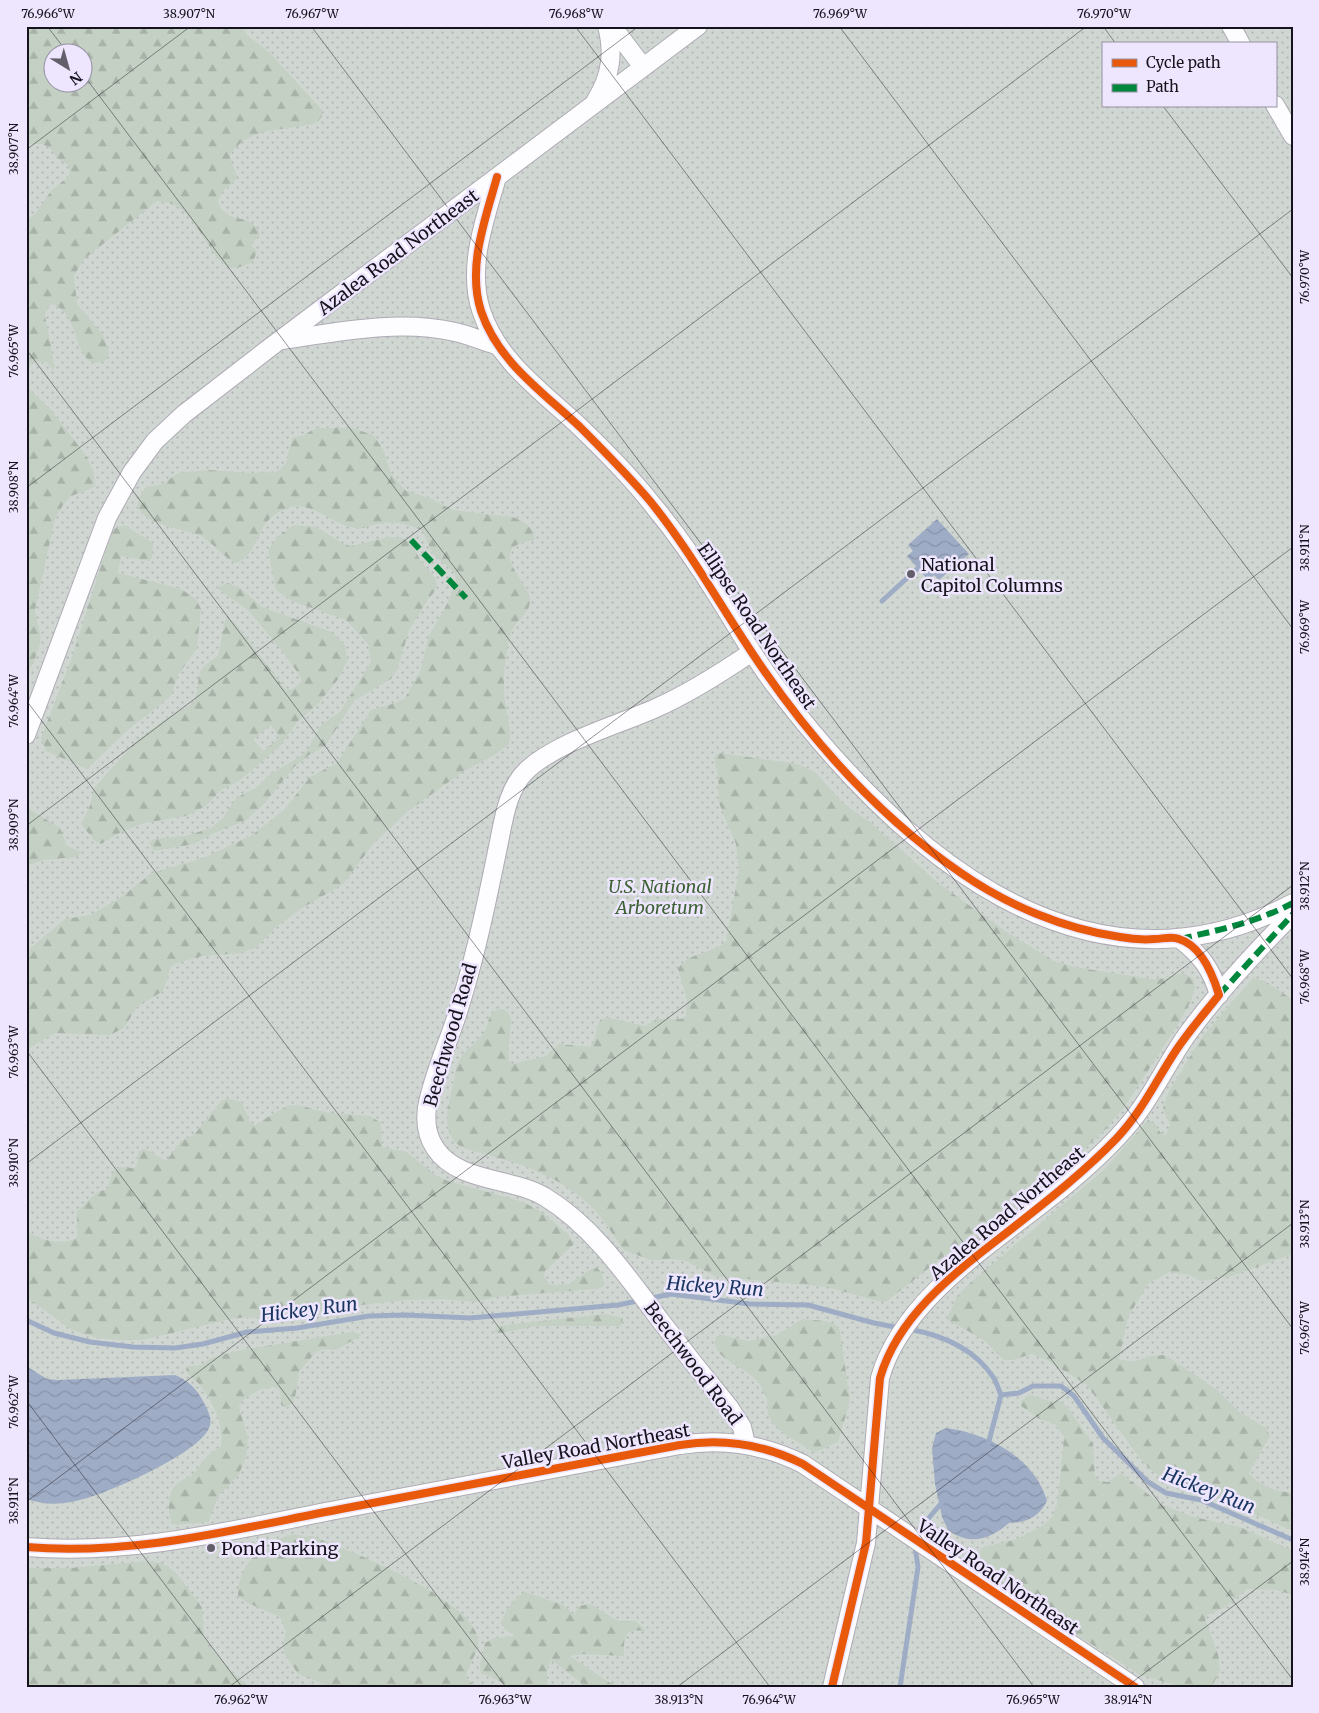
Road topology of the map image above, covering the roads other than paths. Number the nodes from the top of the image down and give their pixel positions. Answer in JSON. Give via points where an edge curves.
{"nodes":[{"id":1,"x":607,"y":26,"type":"edge"},
{"id":2,"x":612,"y":26,"type":"edge"},
{"id":3,"x":1231,"y":26,"type":"edge"},
{"id":4,"x":691,"y":28,"type":"edge"},
{"id":5,"x":1240,"y":42,"type":"edge"},
{"id":6,"x":643,"y":67,"type":"junction"},
{"id":7,"x":593,"y":105,"type":"junction"},
{"id":8,"x":1276,"y":107,"type":"edge"},
{"id":9,"x":1293,"y":136,"type":"edge"},
{"id":10,"x":497,"y":177,"type":"junction"},
{"id":11,"x":281,"y":340,"type":"junction"},
{"id":12,"x":496,"y":345,"type":"junction"},
{"id":13,"x":752,"y":652,"type":"junction"},
{"id":14,"x":26,"y":735,"type":"edge"},
{"id":15,"x":1293,"y":903,"type":"edge"},
{"id":16,"x":1293,"y":914,"type":"edge"},
{"id":17,"x":1180,"y":939,"type":"junction"},
{"id":18,"x":1219,"y":995,"type":"junction"},
{"id":19,"x":746,"y":1444,"type":"junction"},
{"id":20,"x":867,"y":1506,"type":"junction"},
{"id":21,"x":26,"y":1547,"type":"edge"},
{"id":22,"x":832,"y":1687,"type":"edge"},
{"id":23,"x":1136,"y":1687,"type":"edge"}],
"edges":[{"from":1,"to":7,"type":"street","via":[[611,61],[608,77]]},
{"from":2,"to":6,"type":"street"},
{"from":3,"to":5,"type":"street"},
{"from":4,"to":6,"type":"street","name":"Azalea Road Northeast"},
{"from":6,"to":7,"type":"street","name":"Azalea Road Northeast"},
{"from":7,"to":10,"type":"street","name":"Azalea Road Northeast"},
{"from":8,"to":9,"type":"street"},
{"from":10,"to":11,"type":"street","name":"Azalea Road Northeast"},
{"from":10,"to":12,"type":"street","name":"Ellipse Road Northeast","via":[[480,236],[476,277],[481,310]]},
{"from":11,"to":12,"type":"street","via":[[364,328],[415,327],[455,332]]},
{"from":11,"to":14,"type":"street","name":"Azalea Road Northeast","via":[[218,387],[155,441],[122,489],[107,518]]},
{"from":12,"to":13,"type":"street","name":"Ellipse Road Northeast","via":[[605,452],[648,500],[691,556]]},
{"from":13,"to":17,"type":"street","name":"Ellipse Road Northeast","via":[[849,776],[900,826],[964,876],[1032,912],[1080,929],[1126,938]]},
{"from":13,"to":19,"type":"street","name":"Beechwood Road","via":[[710,681],[681,696],[549,754],[526,770],[518,781],[504,818],[461,1003],[426,1117],[428,1134],[445,1159],[462,1169],[520,1186],[548,1199],[588,1232],[630,1279],[738,1419]]},
{"from":15,"to":17,"type":"street","name":"Ellipse Road Northeast","via":[[1239,925]]},
{"from":16,"to":18,"type":"street","name":"Azalea Road Northeast"},
{"from":17,"to":18,"type":"street","via":[[1208,966]]},
{"from":18,"to":20,"type":"street","name":"Azalea Road Northeast","via":[[1187,1035],[1142,1107],[1117,1138],[1073,1179],[965,1266],[922,1306],[902,1331],[888,1356],[879,1387]]},
{"from":19,"to":20,"type":"street","name":"Valley Road Northeast","via":[[802,1464]]},
{"from":19,"to":21,"type":"street","name":"Valley Road Northeast","via":[[685,1444],[151,1545],[106,1549]]},
{"from":20,"to":22,"type":"street","name":"Azalea Road Northeast","via":[[866,1543]]},
{"from":20,"to":23,"type":"street","name":"Valley Road Northeast"}]}
